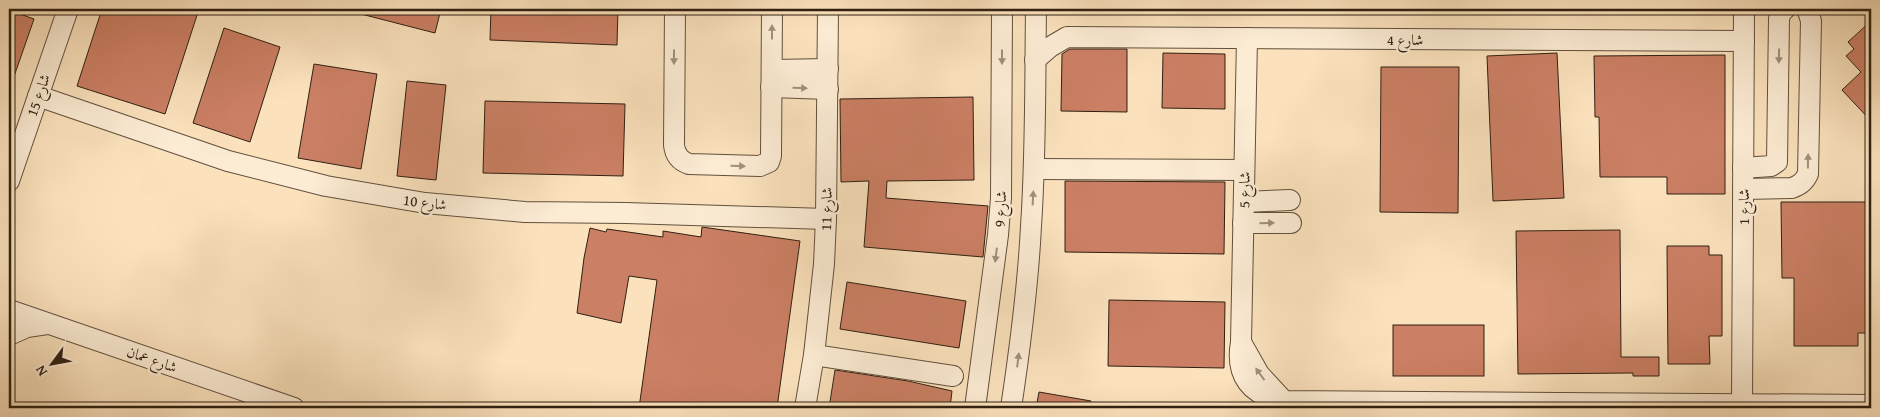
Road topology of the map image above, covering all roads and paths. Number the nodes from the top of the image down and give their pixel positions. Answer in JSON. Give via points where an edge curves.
{"nodes":[{"id":1,"x":68,"y":9,"type":"edge"},
{"id":2,"x":674,"y":9,"type":"edge"},
{"id":3,"x":772,"y":9,"type":"edge"},
{"id":4,"x":828,"y":9,"type":"edge"},
{"id":5,"x":1002,"y":9,"type":"edge"},
{"id":6,"x":1036,"y":9,"type":"edge"},
{"id":7,"x":1744,"y":9,"type":"edge"},
{"id":8,"x":1784,"y":9,"type":"edge"},
{"id":9,"x":1806,"y":9,"type":"edge"},
{"id":10,"x":1067,"y":37,"type":"junction"},
{"id":11,"x":1247,"y":38,"type":"junction"},
{"id":12,"x":1744,"y":41,"type":"junction"},
{"id":13,"x":1035,"y":60,"type":"junction"},
{"id":14,"x":772,"y":79,"type":"junction"},
{"id":15,"x":828,"y":79,"type":"junction"},
{"id":16,"x":38,"y":96,"type":"junction"},
{"id":17,"x":1776,"y":164,"type":"junction"},
{"id":18,"x":1743,"y":168,"type":"junction"},
{"id":19,"x":1034,"y":169,"type":"junction"},
{"id":20,"x":1244,"y":170,"type":"junction"},
{"id":21,"x":9,"y":181,"type":"edge"},
{"id":22,"x":1743,"y":188,"type":"junction"},
{"id":23,"x":1777,"y":188,"type":"junction"},
{"id":24,"x":1290,"y":200,"type":"dead end"},
{"id":25,"x":1244,"y":202,"type":"junction"},
{"id":26,"x":826,"y":219,"type":"junction"},
{"id":27,"x":1243,"y":223,"type":"junction"},
{"id":28,"x":1291,"y":223,"type":"dead end"},
{"id":29,"x":9,"y":310,"type":"edge"},
{"id":30,"x":49,"y":324,"type":"junction"},
{"id":31,"x":9,"y":335,"type":"edge"},
{"id":32,"x":814,"y":355,"type":"junction"},
{"id":33,"x":953,"y":376,"type":"dead end"},
{"id":34,"x":1742,"y":405,"type":"junction"},
{"id":35,"x":1871,"y":405,"type":"edge"},
{"id":36,"x":1554,"y":406,"type":"edge"},
{"id":37,"x":294,"y":408,"type":"edge"},
{"id":38,"x":805,"y":408,"type":"edge"},
{"id":39,"x":975,"y":408,"type":"edge"},
{"id":40,"x":1011,"y":408,"type":"edge"}],
"edges":[{"from":1,"to":16,"type":"street","name":"شارع 15"},
{"from":2,"to":14,"type":"street","one_way":true,"via":[[674,150],[680,159],[695,165],[766,164],[771,156]]},
{"from":14,"to":3,"type":"street","one_way":true},
{"from":4,"to":15,"type":"street","name":"شارع 11"},
{"from":5,"to":39,"type":"street","name":"شارع 9","one_way":true,"via":[[1001,198]]},
{"from":6,"to":10,"type":"street","via":[[1049,25]]},
{"from":6,"to":13,"type":"street"},
{"from":7,"to":12,"type":"street","name":"شارع 1"},
{"from":8,"to":17,"type":"street","one_way":true,"via":[[1779,19]]},
{"from":23,"to":9,"type":"street","one_way":true,"via":[[1799,186],[1808,174],[1811,21]]},
{"from":10,"to":11,"type":"street","name":"شارع 4"},
{"from":10,"to":13,"type":"street"},
{"from":11,"to":12,"type":"street","name":"شارع 4"},
{"from":11,"to":20,"type":"street","name":"شارع 5"},
{"from":12,"to":18,"type":"street","name":"شارع 1"},
{"from":13,"to":19,"type":"street"},
{"from":14,"to":15,"type":"street"},
{"from":15,"to":26,"type":"street","name":"شارع 11"},
{"from":16,"to":21,"type":"street","name":"شارع 15"},
{"from":16,"to":26,"type":"street","name":"شارع 10","via":[[228,161],[326,186],[425,203],[525,212]]},
{"from":17,"to":18,"type":"street"},
{"from":17,"to":23,"type":"street"},
{"from":18,"to":22,"type":"street","name":"شارع 1"},
{"from":19,"to":20,"type":"street"},
{"from":40,"to":19,"type":"street","one_way":true,"via":[[1026,294]]},
{"from":20,"to":25,"type":"street","name":"شارع 5"},
{"from":22,"to":23,"type":"street"},
{"from":22,"to":34,"type":"street","name":"شارع 1"},
{"from":24,"to":25,"type":"street"},
{"from":25,"to":27,"type":"street","name":"شارع 5"},
{"from":26,"to":32,"type":"street","name":"شارع 11"},
{"from":27,"to":28,"type":"street","one_way":true},
{"from":27,"to":36,"type":"street","name":"شارع 5","via":[[1239,356],[1241,370],[1258,393],[1284,401]]},
{"from":29,"to":30,"type":"street","name":"شارع عمان"},
{"from":30,"to":31,"type":"street","via":[[27,326]]},
{"from":30,"to":37,"type":"street","name":"شارع عمان"},
{"from":32,"to":33,"type":"street"},
{"from":32,"to":38,"type":"street","name":"شارع 11"},
{"from":34,"to":35,"type":"street","name":"شارع 5"},
{"from":34,"to":36,"type":"street","name":"شارع 5"}]}
